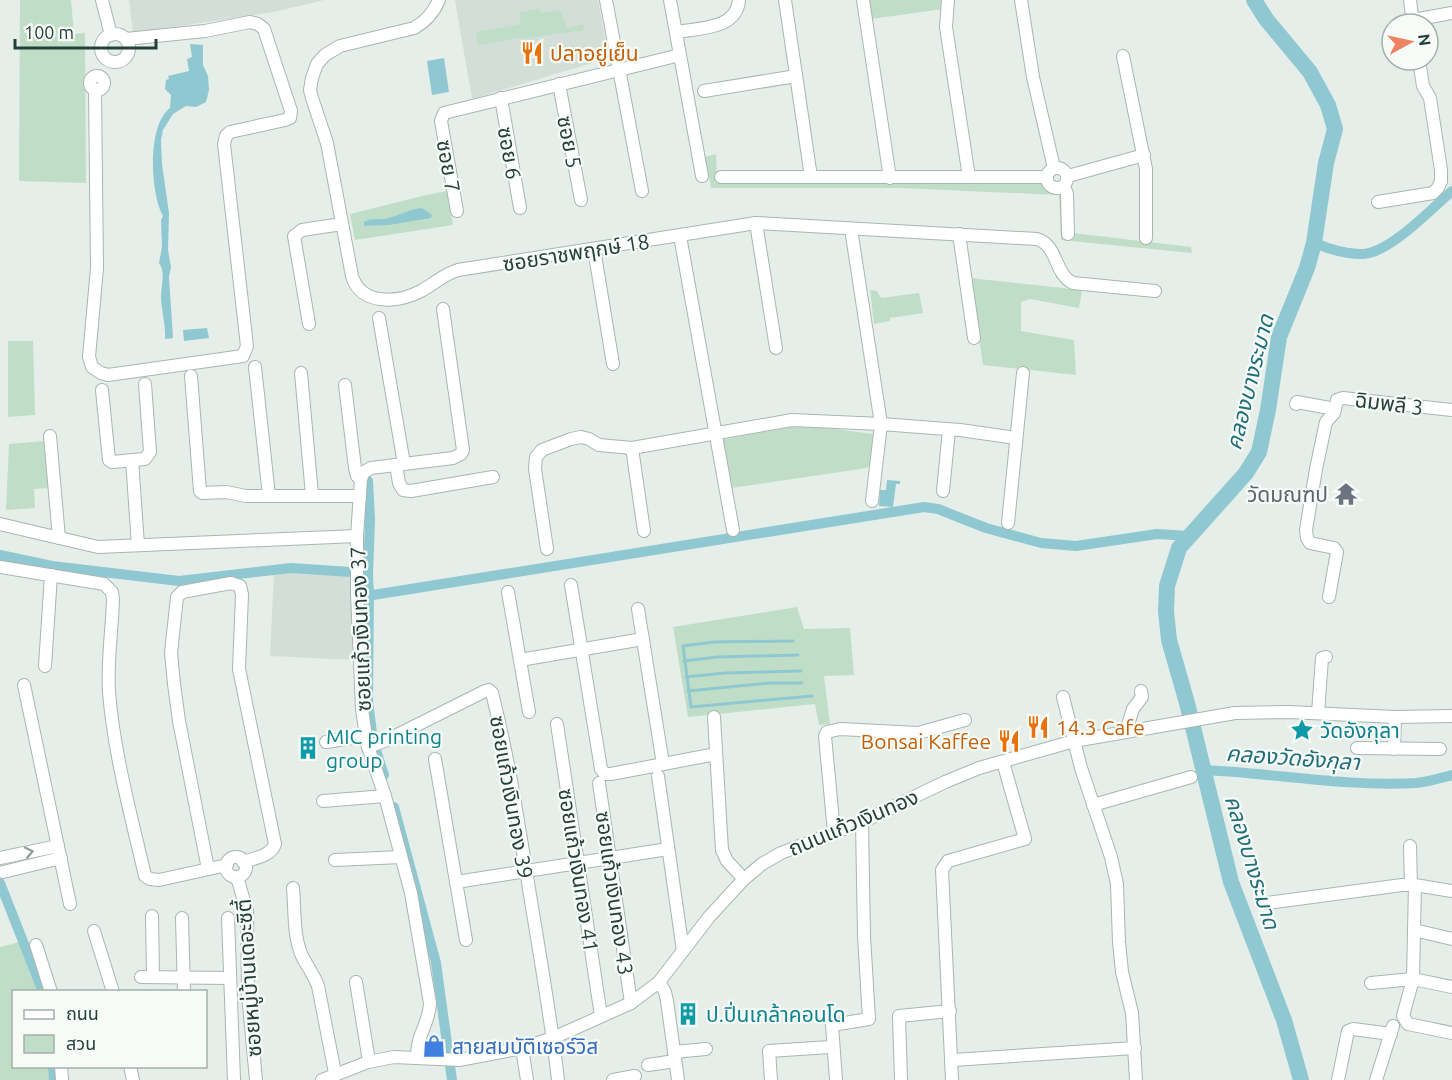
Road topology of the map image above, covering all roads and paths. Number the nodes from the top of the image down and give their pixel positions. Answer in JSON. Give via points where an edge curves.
{"nodes":[{"id":1,"x":102,"y":0,"type":"edge"},
{"id":2,"x":439,"y":0,"type":"edge"},
{"id":3,"x":606,"y":0,"type":"edge"},
{"id":4,"x":670,"y":0,"type":"edge"},
{"id":5,"x":739,"y":0,"type":"edge"},
{"id":6,"x":784,"y":0,"type":"edge"},
{"id":7,"x":863,"y":0,"type":"edge"},
{"id":8,"x":948,"y":0,"type":"edge"},
{"id":9,"x":1021,"y":0,"type":"edge"},
{"id":10,"x":676,"y":32,"type":"junction"},
{"id":11,"x":111,"y":34,"type":"junction"},
{"id":12,"x":126,"y":39,"type":"junction"},
{"id":13,"x":680,"y":55,"type":"junction"},
{"id":14,"x":1123,"y":57,"type":"dead end"},
{"id":15,"x":106,"y":60,"type":"junction"},
{"id":16,"x":620,"y":69,"type":"junction"},
{"id":17,"x":1421,"y":72,"type":"edge"},
{"id":18,"x":796,"y":76,"type":"junction"},
{"id":19,"x":559,"y":84,"type":"junction"},
{"id":20,"x":704,"y":91,"type":"dead end"},
{"id":21,"x":501,"y":98,"type":"junction"},
{"id":22,"x":1144,"y":155,"type":"junction"},
{"id":23,"x":1447,"y":168,"type":"edge"},
{"id":24,"x":1050,"y":172,"type":"junction"},
{"id":25,"x":702,"y":176,"type":"dead end"},
{"id":26,"x":721,"y":177,"type":"dead end"},
{"id":27,"x":811,"y":177,"type":"junction"},
{"id":28,"x":969,"y":177,"type":"junction"},
{"id":29,"x":890,"y":178,"type":"junction"},
{"id":30,"x":1066,"y":181,"type":"junction"},
{"id":31,"x":642,"y":191,"type":"dead end"},
{"id":32,"x":581,"y":200,"type":"dead end"},
{"id":33,"x":1378,"y":202,"type":"dead end"},
{"id":34,"x":520,"y":208,"type":"dead end"},
{"id":35,"x":457,"y":211,"type":"dead end"},
{"id":36,"x":756,"y":223,"type":"junction"},
{"id":37,"x":342,"y":224,"type":"junction"},
{"id":38,"x":851,"y":229,"type":"junction"},
{"id":39,"x":959,"y":234,"type":"junction"},
{"id":40,"x":1068,"y":234,"type":"dead end"},
{"id":41,"x":680,"y":236,"type":"junction"},
{"id":42,"x":1146,"y":238,"type":"dead end"},
{"id":43,"x":594,"y":249,"type":"junction"},
{"id":44,"x":1155,"y":291,"type":"dead end"},
{"id":45,"x":443,"y":309,"type":"dead end"},
{"id":46,"x":379,"y":318,"type":"dead end"},
{"id":47,"x":309,"y":324,"type":"dead end"},
{"id":48,"x":974,"y":338,"type":"dead end"},
{"id":49,"x":776,"y":348,"type":"dead end"},
{"id":50,"x":613,"y":364,"type":"dead end"},
{"id":51,"x":255,"y":367,"type":"dead end"},
{"id":52,"x":301,"y":373,"type":"dead end"},
{"id":53,"x":1023,"y":373,"type":"dead end"},
{"id":54,"x":191,"y":376,"type":"dead end"},
{"id":55,"x":145,"y":384,"type":"dead end"},
{"id":56,"x":345,"y":385,"type":"dead end"},
{"id":57,"x":102,"y":390,"type":"dead end"},
{"id":58,"x":1296,"y":404,"type":"dead end"},
{"id":59,"x":1335,"y":409,"type":"junction"},
{"id":60,"x":1452,"y":410,"type":"edge"},
{"id":61,"x":881,"y":423,"type":"junction"},
{"id":62,"x":949,"y":430,"type":"junction"},
{"id":63,"x":714,"y":433,"type":"junction"},
{"id":64,"x":50,"y":436,"type":"dead end"},
{"id":65,"x":1016,"y":438,"type":"junction"},
{"id":66,"x":632,"y":448,"type":"junction"},
{"id":67,"x":132,"y":460,"type":"junction"},
{"id":68,"x":400,"y":464,"type":"junction"},
{"id":69,"x":493,"y":477,"type":"dead end"},
{"id":70,"x":361,"y":479,"type":"junction"},
{"id":71,"x":943,"y":491,"type":"dead end"},
{"id":72,"x":312,"y":495,"type":"junction"},
{"id":73,"x":268,"y":496,"type":"junction"},
{"id":74,"x":360,"y":496,"type":"junction"},
{"id":75,"x":872,"y":501,"type":"dead end"},
{"id":76,"x":1008,"y":523,"type":"dead end"},
{"id":77,"x":0,"y":524,"type":"edge"},
{"id":78,"x":733,"y":530,"type":"dead end"},
{"id":79,"x":644,"y":531,"type":"dead end"},
{"id":80,"x":357,"y":536,"type":"junction"},
{"id":81,"x":59,"y":537,"type":"junction"},
{"id":82,"x":138,"y":546,"type":"junction"},
{"id":83,"x":547,"y":549,"type":"dead end"},
{"id":84,"x":0,"y":567,"type":"edge"},
{"id":85,"x":51,"y":575,"type":"junction"},
{"id":86,"x":571,"y":585,"type":"dead end"},
{"id":87,"x":508,"y":592,"type":"dead end"},
{"id":88,"x":1329,"y":597,"type":"dead end"},
{"id":89,"x":638,"y":609,"type":"dead end"},
{"id":90,"x":643,"y":639,"type":"junction"},
{"id":91,"x":581,"y":650,"type":"junction"},
{"id":92,"x":1326,"y":657,"type":"dead end"},
{"id":93,"x":520,"y":660,"type":"junction"},
{"id":94,"x":45,"y":666,"type":"dead end"},
{"id":95,"x":24,"y":685,"type":"dead end"},
{"id":96,"x":1141,"y":691,"type":"dead end"},
{"id":97,"x":1063,"y":698,"type":"dead end"},
{"id":98,"x":529,"y":711,"type":"dead end"},
{"id":99,"x":1318,"y":713,"type":"junction"},
{"id":100,"x":1452,"y":716,"type":"edge"},
{"id":101,"x":714,"y":717,"type":"dead end"},
{"id":102,"x":1395,"y":717,"type":"junction"},
{"id":103,"x":965,"y":720,"type":"dead end"},
{"id":104,"x":557,"y":724,"type":"dead end"},
{"id":105,"x":1126,"y":731,"type":"junction"},
{"id":106,"x":1074,"y":741,"type":"junction"},
{"id":107,"x":326,"y":742,"type":"dead end"},
{"id":108,"x":367,"y":743,"type":"junction"},
{"id":109,"x":1357,"y":748,"type":"dead end"},
{"id":110,"x":1394,"y":749,"type":"junction"},
{"id":111,"x":1440,"y":749,"type":"dead end"},
{"id":112,"x":716,"y":754,"type":"junction"},
{"id":113,"x":435,"y":759,"type":"dead end"},
{"id":114,"x":1003,"y":762,"type":"junction"},
{"id":115,"x":660,"y":770,"type":"junction"},
{"id":116,"x":1191,"y":777,"type":"dead end"},
{"id":117,"x":599,"y":783,"type":"dead end"},
{"id":118,"x":385,"y":796,"type":"junction"},
{"id":119,"x":323,"y":801,"type":"dead end"},
{"id":120,"x":1093,"y":805,"type":"junction"},
{"id":121,"x":862,"y":822,"type":"junction"},
{"id":122,"x":834,"y":832,"type":"junction"},
{"id":123,"x":1410,"y":846,"type":"dead end"},
{"id":124,"x":668,"y":849,"type":"junction"},
{"id":125,"x":59,"y":852,"type":"junction"},
{"id":126,"x":401,"y":857,"type":"junction"},
{"id":127,"x":0,"y":858,"type":"edge"},
{"id":128,"x":610,"y":858,"type":"junction"},
{"id":129,"x":335,"y":860,"type":"dead end"},
{"id":130,"x":243,"y":862,"type":"junction"},
{"id":131,"x":578,"y":863,"type":"junction"},
{"id":132,"x":226,"y":865,"type":"junction"},
{"id":133,"x":208,"y":869,"type":"junction"},
{"id":134,"x":526,"y":871,"type":"junction"},
{"id":135,"x":3,"y":872,"type":"dead end"},
{"id":136,"x":237,"y":877,"type":"junction"},
{"id":137,"x":744,"y":879,"type":"junction"},
{"id":138,"x":456,"y":882,"type":"junction"},
{"id":139,"x":1413,"y":885,"type":"junction"},
{"id":140,"x":293,"y":888,"type":"dead end"},
{"id":141,"x":1452,"y":891,"type":"edge"},
{"id":142,"x":1267,"y":903,"type":"dead end"},
{"id":143,"x":70,"y":904,"type":"dead end"},
{"id":144,"x":152,"y":916,"type":"dead end"},
{"id":145,"x":182,"y":918,"type":"dead end"},
{"id":146,"x":228,"y":918,"type":"dead end"},
{"id":147,"x":1414,"y":930,"type":"junction"},
{"id":148,"x":94,"y":931,"type":"dead end"},
{"id":149,"x":1452,"y":939,"type":"edge"},
{"id":150,"x":466,"y":940,"type":"dead end"},
{"id":151,"x":36,"y":945,"type":"dead end"},
{"id":152,"x":683,"y":951,"type":"junction"},
{"id":153,"x":183,"y":978,"type":"junction"},
{"id":154,"x":229,"y":978,"type":"junction"},
{"id":155,"x":1413,"y":980,"type":"junction"},
{"id":156,"x":356,"y":981,"type":"dead end"},
{"id":157,"x":659,"y":982,"type":"junction"},
{"id":158,"x":1371,"y":983,"type":"dead end"},
{"id":159,"x":1452,"y":987,"type":"edge"},
{"id":160,"x":50,"y":990,"type":"edge"},
{"id":161,"x":112,"y":990,"type":"edge"},
{"id":162,"x":184,"y":990,"type":"edge"},
{"id":163,"x":631,"y":1003,"type":"junction"},
{"id":164,"x":950,"y":1011,"type":"junction"},
{"id":165,"x":601,"y":1016,"type":"junction"},
{"id":166,"x":1452,"y":1033,"type":"edge"},
{"id":167,"x":553,"y":1038,"type":"junction"},
{"id":168,"x":833,"y":1046,"type":"junction"},
{"id":169,"x":522,"y":1048,"type":"junction"},
{"id":170,"x":1135,"y":1048,"type":"junction"},
{"id":171,"x":706,"y":1049,"type":"dead end"},
{"id":172,"x":417,"y":1057,"type":"junction"},
{"id":173,"x":675,"y":1057,"type":"junction"},
{"id":174,"x":952,"y":1060,"type":"junction"},
{"id":175,"x":369,"y":1061,"type":"junction"},
{"id":176,"x":648,"y":1065,"type":"dead end"},
{"id":177,"x":635,"y":1076,"type":"dead end"},
{"id":178,"x":330,"y":1077,"type":"edge"},
{"id":179,"x":234,"y":1080,"type":"edge"},
{"id":180,"x":256,"y":1080,"type":"edge"},
{"id":181,"x":527,"y":1080,"type":"edge"},
{"id":182,"x":558,"y":1080,"type":"edge"},
{"id":183,"x":613,"y":1080,"type":"edge"},
{"id":184,"x":678,"y":1080,"type":"edge"},
{"id":185,"x":771,"y":1080,"type":"edge"},
{"id":186,"x":836,"y":1080,"type":"edge"},
{"id":187,"x":901,"y":1080,"type":"edge"},
{"id":188,"x":952,"y":1080,"type":"edge"},
{"id":189,"x":1136,"y":1080,"type":"edge"},
{"id":190,"x":1338,"y":1080,"type":"edge"},
{"id":191,"x":1376,"y":1080,"type":"edge"}],
"edges":[{"from":1,"to":11,"type":"street"},
{"from":2,"to":37,"type":"street","name":"ซอยราชพฤกษ์ 18","via":[[422,24],[340,46],[317,64],[310,90],[327,143]]},
{"from":3,"to":16,"type":"street"},
{"from":4,"to":10,"type":"street"},
{"from":5,"to":10,"type":"street","via":[[738,11],[723,23]]},
{"from":6,"to":18,"type":"street"},
{"from":7,"to":29,"type":"street"},
{"from":8,"to":28,"type":"street","via":[[946,27]]},
{"from":9,"to":24,"type":"street"},
{"from":10,"to":13,"type":"street"},
{"from":11,"to":12,"type":"street"},
{"from":11,"to":15,"type":"street","via":[[101,46]]},
{"from":12,"to":15,"type":"street","via":[[129,52],[124,60]]},
{"from":12,"to":15,"type":"street","via":[[250,22],[264,29],[290,118],[230,132],[224,144],[247,346],[243,356],[108,375],[92,367],[89,357],[97,268],[95,89],[104,84],[100,76]]},
{"from":13,"to":16,"type":"street"},
{"from":13,"to":25,"type":"street"},
{"from":14,"to":22,"type":"street"},
{"from":16,"to":19,"type":"street"},
{"from":16,"to":31,"type":"street"},
{"from":17,"to":23,"type":"street"},
{"from":18,"to":20,"type":"street"},
{"from":18,"to":27,"type":"street"},
{"from":19,"to":21,"type":"street"},
{"from":19,"to":32,"type":"street","name":"ซอย 5"},
{"from":21,"to":34,"type":"street","name":"ซอย 6"},
{"from":21,"to":35,"type":"street","name":"ซอย 7","via":[[444,113],[441,121]]},
{"from":22,"to":30,"type":"street"},
{"from":22,"to":42,"type":"street"},
{"from":23,"to":33,"type":"street","via":[[1433,193]]},
{"from":24,"to":28,"type":"street"},
{"from":24,"to":30,"type":"street","via":[[1064,169]]},
{"from":24,"to":30,"type":"street","via":[[1048,182],[1053,187],[1059,188]]},
{"from":26,"to":27,"type":"street"},
{"from":27,"to":29,"type":"street"},
{"from":28,"to":29,"type":"street"},
{"from":30,"to":40,"type":"street"},
{"from":36,"to":38,"type":"street","name":"ซอยราชพฤกษ์ 18"},
{"from":36,"to":41,"type":"street","name":"ซอยราชพฤกษ์ 18"},
{"from":36,"to":49,"type":"street"},
{"from":37,"to":43,"type":"street","name":"ซอยราชพฤกษ์ 18","via":[[354,284],[377,299],[406,297],[458,270]]},
{"from":37,"to":47,"type":"street","via":[[302,230],[294,236]]},
{"from":38,"to":39,"type":"street","name":"ซอยราชพฤกษ์ 18"},
{"from":38,"to":61,"type":"street"},
{"from":39,"to":44,"type":"street","name":"ซอยราชพฤกษ์ 18","via":[[1042,240],[1064,276],[1073,283]]},
{"from":39,"to":48,"type":"street"},
{"from":41,"to":43,"type":"street","name":"ซอยราชพฤกษ์ 18"},
{"from":41,"to":63,"type":"street"},
{"from":43,"to":50,"type":"street"},
{"from":45,"to":68,"type":"street","via":[[463,450],[453,458]]},
{"from":46,"to":68,"type":"street"},
{"from":51,"to":73,"type":"street"},
{"from":52,"to":72,"type":"street"},
{"from":53,"to":65,"type":"street"},
{"from":54,"to":73,"type":"street","via":[[200,491]]},
{"from":55,"to":67,"type":"street","via":[[150,452],[145,459]]},
{"from":56,"to":70,"type":"street","name":"ซอยแก้วเงินทอง 37","via":[[355,468]]},
{"from":57,"to":67,"type":"street","via":[[108,457],[112,462]]},
{"from":58,"to":59,"type":"street"},
{"from":59,"to":60,"type":"street","name":"ฉิมพลี 3","via":[[1337,400],[1343,398]]},
{"from":59,"to":88,"type":"street","name":"ฉิมพลี 3","via":[[1326,422],[1306,530],[1310,543],[1337,552]]},
{"from":61,"to":62,"type":"street"},
{"from":61,"to":63,"type":"street","via":[[792,420]]},
{"from":61,"to":75,"type":"street"},
{"from":62,"to":65,"type":"street"},
{"from":62,"to":71,"type":"street"},
{"from":63,"to":66,"type":"street"},
{"from":63,"to":78,"type":"street"},
{"from":64,"to":81,"type":"street"},
{"from":65,"to":76,"type":"street"},
{"from":66,"to":79,"type":"street"},
{"from":66,"to":83,"type":"street","via":[[604,446],[581,437],[552,445],[536,457]]},
{"from":67,"to":82,"type":"street"},
{"from":68,"to":69,"type":"street","via":[[399,483],[403,490]]},
{"from":68,"to":70,"type":"street","via":[[370,468]]},
{"from":70,"to":74,"type":"street","name":"ซอยแก้วเงินทอง 37"},
{"from":72,"to":73,"type":"street"},
{"from":72,"to":74,"type":"street"},
{"from":74,"to":80,"type":"street","name":"ซอยแก้วเงินทอง 37"},
{"from":77,"to":81,"type":"street"},
{"from":80,"to":82,"type":"street"},
{"from":80,"to":108,"type":"street","name":"ซอยแก้วเงินทอง 37","via":[[362,709]]},
{"from":81,"to":82,"type":"street","via":[[98,547]]},
{"from":84,"to":85,"type":"street"},
{"from":85,"to":94,"type":"street"},
{"from":85,"to":133,"type":"street","via":[[104,584],[112,592],[112,722],[144,876],[159,880]]},
{"from":86,"to":91,"type":"street"},
{"from":87,"to":93,"type":"street"},
{"from":89,"to":90,"type":"street"},
{"from":90,"to":91,"type":"street"},
{"from":90,"to":115,"type":"street"},
{"from":91,"to":93,"type":"street"},
{"from":91,"to":115,"type":"street","via":[[601,769],[605,774]]},
{"from":92,"to":99,"type":"street","via":[[1322,658]]},
{"from":93,"to":98,"type":"street"},
{"from":95,"to":125,"type":"street"},
{"from":96,"to":105,"type":"street","via":[[1142,697],[1133,709]]},
{"from":97,"to":106,"type":"street"},
{"from":99,"to":102,"type":"street","name":"ถนนแก้วเงินทอง"},
{"from":99,"to":105,"type":"street","name":"ถนนแก้วเงินทอง","via":[[1235,713]]},
{"from":100,"to":102,"type":"street","name":"ถนนแก้วเงินทอง"},
{"from":101,"to":112,"type":"street"},
{"from":102,"to":110,"type":"street"},
{"from":103,"to":122,"type":"street","via":[[918,734],[840,729],[827,732]]},
{"from":104,"to":131,"type":"street","name":"ซอยแก้วเงินทอง 41"},
{"from":105,"to":106,"type":"street","name":"ถนนแก้วเงินทอง"},
{"from":106,"to":114,"type":"street","name":"ถนนแก้วเงินทอง"},
{"from":106,"to":120,"type":"street"},
{"from":107,"to":108,"type":"street","name":"ซอยแก้วเงินทอง 39"},
{"from":108,"to":118,"type":"street","name":"ซอยแก้วเงินทอง 37"},
{"from":108,"to":134,"type":"street","name":"ซอยแก้วเงินทอง 39","via":[[387,740],[491,691]]},
{"from":109,"to":110,"type":"street"},
{"from":110,"to":111,"type":"street"},
{"from":112,"to":115,"type":"street"},
{"from":112,"to":137,"type":"street","via":[[722,850]]},
{"from":113,"to":138,"type":"street"},
{"from":114,"to":121,"type":"street","name":"ถนนแก้วเงินทอง","via":[[979,768]]},
{"from":114,"to":164,"type":"street","via":[[1025,839],[955,859],[944,866],[941,876]]},
{"from":115,"to":124,"type":"street"},
{"from":116,"to":120,"type":"street"},
{"from":117,"to":128,"type":"street","name":"ซอยแก้วเงินทอง 43"},
{"from":118,"to":119,"type":"street"},
{"from":118,"to":126,"type":"street","name":"ซอยแก้วเงินทอง 37"},
{"from":120,"to":170,"type":"street","via":[[1117,884],[1122,972]]},
{"from":121,"to":122,"type":"street","name":"ถนนแก้วเงินทอง"},
{"from":121,"to":168,"type":"street","via":[[869,1019],[832,1025]]},
{"from":122,"to":137,"type":"street","name":"ถนนแก้วเงินทอง","via":[[782,853]]},
{"from":123,"to":139,"type":"street"},
{"from":124,"to":128,"type":"street"},
{"from":124,"to":152,"type":"street"},
{"from":127,"to":125,"type":"street","one_way":true},
{"from":125,"to":135,"type":"street"},
{"from":125,"to":143,"type":"street"},
{"from":126,"to":129,"type":"street"},
{"from":126,"to":172,"type":"street","name":"ซอยแก้วเงินทอง 37","via":[[430,1003],[418,1038]]},
{"from":128,"to":131,"type":"street"},
{"from":128,"to":163,"type":"street","name":"ซอยแก้วเงินทอง 43"},
{"from":130,"to":132,"type":"street","via":[[232,858]]},
{"from":130,"to":133,"type":"street","via":[[268,853],[275,844],[239,669],[242,594],[240,586],[231,583],[182,592],[177,597],[171,653],[178,721]]},
{"from":130,"to":136,"type":"street","name":"ซอยหมู่บ้านเดอะซิตี้","via":[[245,871]]},
{"from":131,"to":134,"type":"street"},
{"from":131,"to":165,"type":"street","name":"ซอยแก้วเงินทอง 41"},
{"from":132,"to":133,"type":"street"},
{"from":132,"to":136,"type":"street","name":"ซอยหมู่บ้านเดอะซิตี้","via":[[229,874]]},
{"from":134,"to":138,"type":"street"},
{"from":134,"to":167,"type":"street","name":"ซอยแก้วเงินทอง 39"},
{"from":136,"to":180,"type":"street","name":"ซอยหมู่บ้านเดอะซิตี้","via":[[247,911],[248,994]]},
{"from":137,"to":152,"type":"street","name":"ถนนแก้วเงินทอง"},
{"from":138,"to":150,"type":"street"},
{"from":139,"to":141,"type":"street"},
{"from":139,"to":142,"type":"street"},
{"from":139,"to":147,"type":"street"},
{"from":140,"to":178,"type":"street","via":[[297,941],[318,986]]},
{"from":144,"to":153,"type":"street","via":[[147,976]]},
{"from":145,"to":153,"type":"street"},
{"from":146,"to":154,"type":"street"},
{"from":147,"to":149,"type":"street"},
{"from":147,"to":155,"type":"street"},
{"from":148,"to":161,"type":"street"},
{"from":151,"to":160,"type":"street"},
{"from":152,"to":157,"type":"street","name":"ถนนแก้วเงินทอง"},
{"from":153,"to":154,"type":"street"},
{"from":153,"to":162,"type":"street"},
{"from":154,"to":179,"type":"street"},
{"from":155,"to":158,"type":"street"},
{"from":155,"to":159,"type":"street"},
{"from":155,"to":166,"type":"street","via":[[1404,1020]]},
{"from":156,"to":175,"type":"street"},
{"from":157,"to":163,"type":"street","name":"ถนนแก้วเงินทอง"},
{"from":157,"to":173,"type":"street","via":[[665,992]]},
{"from":163,"to":165,"type":"street","name":"ถนนแก้วเงินทอง"},
{"from":164,"to":174,"type":"street"},
{"from":164,"to":187,"type":"street","via":[[899,1016]]},
{"from":165,"to":167,"type":"street","name":"ถนนแก้วเงินทอง"},
{"from":167,"to":169,"type":"street","name":"ถนนแก้วเงินทอง"},
{"from":167,"to":182,"type":"street","name":"ซอยแก้วเงินทอง 39"},
{"from":168,"to":185,"type":"street","via":[[769,1051]]},
{"from":168,"to":186,"type":"street"},
{"from":169,"to":172,"type":"street","name":"ถนนแก้วเงินทอง","via":[[459,1060]]},
{"from":169,"to":181,"type":"street"},
{"from":170,"to":174,"type":"street"},
{"from":170,"to":189,"type":"street"},
{"from":171,"to":173,"type":"street"},
{"from":172,"to":175,"type":"street","name":"ถนนแก้วเงินทอง"},
{"from":173,"to":176,"type":"street"},
{"from":173,"to":184,"type":"street"},
{"from":174,"to":188,"type":"street"},
{"from":175,"to":178,"type":"street","name":"ถนนแก้วเงินทอง"},
{"from":177,"to":183,"type":"street"},
{"from":190,"to":191,"type":"street","via":[[1348,1031],[1392,1030]]}]}
